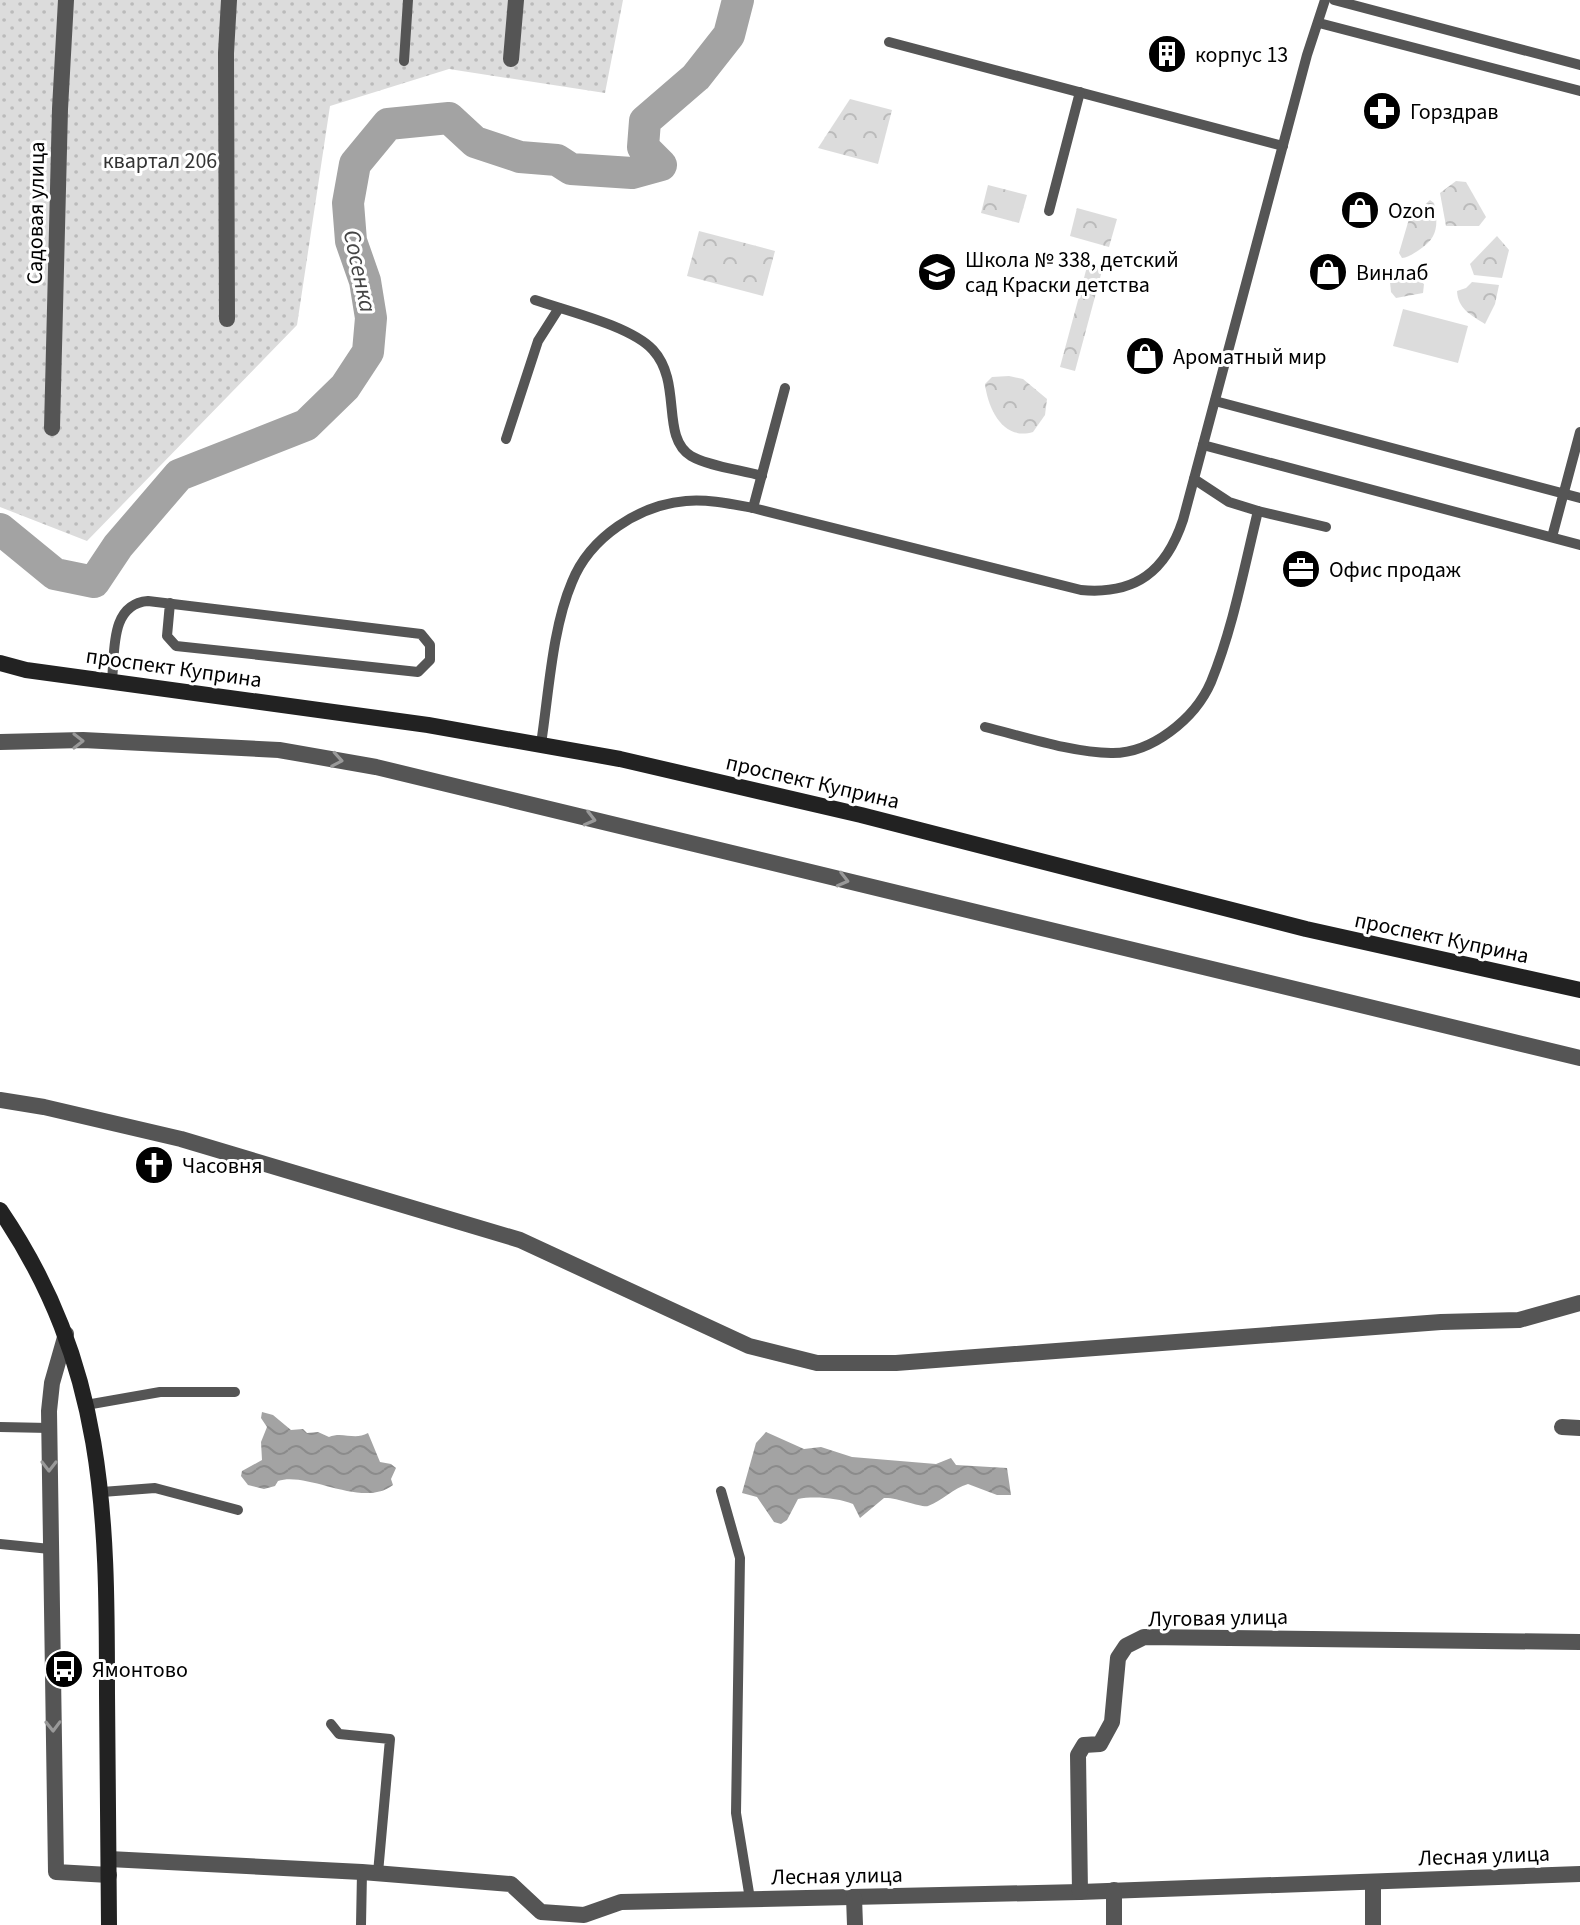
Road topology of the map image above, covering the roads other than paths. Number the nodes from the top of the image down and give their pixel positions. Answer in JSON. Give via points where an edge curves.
{"nodes":[{"id":1,"x":66,"y":0,"type":"edge"},
{"id":2,"x":229,"y":0,"type":"edge"},
{"id":3,"x":408,"y":0,"type":"edge"},
{"id":4,"x":516,"y":0,"type":"edge"},
{"id":5,"x":1325,"y":0,"type":"edge"},
{"id":6,"x":1334,"y":0,"type":"edge"},
{"id":7,"x":1319,"y":23,"type":"junction"},
{"id":8,"x":889,"y":42,"type":"dead end"},
{"id":9,"x":511,"y":59,"type":"dead end"},
{"id":10,"x":404,"y":61,"type":"dead end"},
{"id":11,"x":1580,"y":65,"type":"edge"},
{"id":12,"x":1580,"y":91,"type":"edge"},
{"id":13,"x":1080,"y":92,"type":"junction"},
{"id":14,"x":1283,"y":146,"type":"junction"},
{"id":15,"x":1049,"y":211,"type":"dead end"},
{"id":16,"x":535,"y":300,"type":"dead end"},
{"id":17,"x":559,"y":308,"type":"junction"},
{"id":18,"x":227,"y":319,"type":"dead end"},
{"id":19,"x":785,"y":388,"type":"dead end"},
{"id":20,"x":1215,"y":401,"type":"junction"},
{"id":21,"x":52,"y":428,"type":"dead end"},
{"id":22,"x":1580,"y":432,"type":"edge"},
{"id":23,"x":506,"y":439,"type":"dead end"},
{"id":24,"x":1203,"y":445,"type":"junction"},
{"id":25,"x":762,"y":476,"type":"junction"},
{"id":26,"x":1194,"y":479,"type":"junction"},
{"id":27,"x":1564,"y":494,"type":"junction"},
{"id":28,"x":1580,"y":498,"type":"edge"},
{"id":29,"x":753,"y":508,"type":"junction"},
{"id":30,"x":1258,"y":511,"type":"junction"},
{"id":31,"x":1326,"y":527,"type":"dead end"},
{"id":32,"x":1552,"y":537,"type":"junction"},
{"id":33,"x":1580,"y":545,"type":"edge"},
{"id":34,"x":170,"y":603,"type":"junction"},
{"id":35,"x":0,"y":663,"type":"edge"},
{"id":36,"x":26,"y":670,"type":"junction"},
{"id":37,"x":0,"y":674,"type":"edge"},
{"id":38,"x":112,"y":680,"type":"junction"},
{"id":39,"x":985,"y":727,"type":"dead end"},
{"id":40,"x":0,"y":742,"type":"edge"},
{"id":41,"x":541,"y":744,"type":"junction"},
{"id":42,"x":1580,"y":990,"type":"edge"},
{"id":43,"x":1580,"y":1058,"type":"edge"},
{"id":44,"x":0,"y":1100,"type":"edge"},
{"id":45,"x":0,"y":1210,"type":"edge"},
{"id":46,"x":1580,"y":1303,"type":"edge"},
{"id":47,"x":66,"y":1334,"type":"junction"},
{"id":48,"x":235,"y":1392,"type":"dead end"},
{"id":49,"x":86,"y":1405,"type":"junction"},
{"id":50,"x":0,"y":1427,"type":"edge"},
{"id":51,"x":1562,"y":1427,"type":"dead end"},
{"id":52,"x":49,"y":1428,"type":"junction"},
{"id":53,"x":1580,"y":1428,"type":"edge"},
{"id":54,"x":721,"y":1491,"type":"dead end"},
{"id":55,"x":102,"y":1492,"type":"junction"},
{"id":56,"x":238,"y":1510,"type":"dead end"},
{"id":57,"x":0,"y":1544,"type":"edge"},
{"id":58,"x":50,"y":1549,"type":"junction"},
{"id":59,"x":1580,"y":1642,"type":"edge"},
{"id":60,"x":331,"y":1724,"type":"dead end"},
{"id":61,"x":109,"y":1867,"type":"junction"},
{"id":62,"x":370,"y":1872,"type":"junction"},
{"id":63,"x":1580,"y":1874,"type":"edge"},
{"id":64,"x":1373,"y":1882,"type":"junction"},
{"id":65,"x":1114,"y":1890,"type":"junction"},
{"id":66,"x":1080,"y":1892,"type":"junction"},
{"id":67,"x":854,"y":1897,"type":"junction"},
{"id":68,"x":750,"y":1899,"type":"junction"},
{"id":69,"x":584,"y":1920,"type":"edge"},
{"id":70,"x":109,"y":1925,"type":"edge"},
{"id":71,"x":361,"y":1925,"type":"edge"},
{"id":72,"x":855,"y":1925,"type":"edge"},
{"id":73,"x":1114,"y":1925,"type":"edge"},
{"id":74,"x":1373,"y":1925,"type":"edge"}],
"edges":[{"from":1,"to":21,"type":"street","name":"Садовая улица"},
{"from":2,"to":18,"type":"street"},
{"from":3,"to":10,"type":"lane"},
{"from":4,"to":9,"type":"street"},
{"from":5,"to":7,"type":"lane"},
{"from":6,"to":11,"type":"lane"},
{"from":7,"to":12,"type":"lane"},
{"from":7,"to":14,"type":"lane"},
{"from":8,"to":13,"type":"lane"},
{"from":13,"to":14,"type":"lane"},
{"from":13,"to":15,"type":"lane"},
{"from":14,"to":20,"type":"lane"},
{"from":16,"to":17,"type":"lane"},
{"from":17,"to":23,"type":"lane","via":[[538,341]]},
{"from":17,"to":25,"type":"lane","via":[[635,335],[655,352],[671,386],[676,439],[689,455]]},
{"from":19,"to":25,"type":"lane"},
{"from":20,"to":24,"type":"lane"},
{"from":20,"to":27,"type":"lane"},
{"from":22,"to":27,"type":"lane"},
{"from":24,"to":26,"type":"lane"},
{"from":24,"to":32,"type":"lane"},
{"from":25,"to":29,"type":"lane"},
{"from":26,"to":29,"type":"lane","via":[[1165,559],[1136,582],[1100,591]]},
{"from":26,"to":30,"type":"lane","via":[[1229,502]]},
{"from":27,"to":28,"type":"lane"},
{"from":27,"to":32,"type":"lane"},
{"from":29,"to":41,"type":"lane","via":[[703,500],[662,505],[628,519],[596,544],[572,580],[562,613]]},
{"from":30,"to":31,"type":"lane"},
{"from":30,"to":39,"type":"lane","via":[[1210,683],[1188,715],[1158,740],[1128,752],[1096,753]]},
{"from":32,"to":33,"type":"lane"},
{"from":34,"to":34,"type":"lane","via":[[421,634],[430,645],[430,660],[418,672],[176,646],[167,636]]},
{"from":34,"to":38,"type":"lane","via":[[140,601],[119,618]]},
{"from":35,"to":36,"type":"main road","name":"проспект Куприна"},
{"from":36,"to":37,"type":"main road","name":"проспект Куприна"},
{"from":36,"to":38,"type":"main road","name":"проспект Куприна"},
{"from":38,"to":41,"type":"main road","name":"проспект Куприна"},
{"from":40,"to":43,"type":"street","one_way":true,"via":[[83,740],[264,749],[376,767]]},
{"from":41,"to":42,"type":"main road","name":"проспект Куприна","via":[[846,811],[1306,929]]},
{"from":44,"to":46,"type":"street","via":[[181,1139],[520,1240],[749,1346],[817,1363],[896,1363],[1519,1320]]},
{"from":45,"to":47,"type":"main road","via":[[37,1270]]},
{"from":47,"to":49,"type":"main road"},
{"from":47,"to":52,"type":"street","via":[[52,1383]]},
{"from":48,"to":49,"type":"lane","via":[[160,1392]]},
{"from":49,"to":55,"type":"main road"},
{"from":50,"to":52,"type":"lane"},
{"from":51,"to":53,"type":"street"},
{"from":52,"to":58,"type":"street","one_way":true},
{"from":54,"to":68,"type":"lane","via":[[740,1558],[736,1813]]},
{"from":55,"to":56,"type":"lane","via":[[155,1488]]},
{"from":55,"to":61,"type":"main road"},
{"from":57,"to":58,"type":"lane"},
{"from":58,"to":61,"type":"street","name":"Лесная улица","one_way":true,"via":[[56,1872]]},
{"from":59,"to":66,"type":"street","name":"Луговая улица","via":[[1164,1635],[1126,1646],[1118,1658],[1109,1729],[1100,1744],[1084,1745],[1078,1755]]},
{"from":60,"to":62,"type":"lane","via":[[339,1734],[390,1739]]},
{"from":61,"to":62,"type":"street","name":"Лесная улица"},
{"from":61,"to":70,"type":"main road"},
{"from":62,"to":69,"type":"street","name":"Лесная улица","via":[[511,1884],[541,1912]]},
{"from":62,"to":71,"type":"lane"},
{"from":63,"to":64,"type":"street","name":"Лесная улица"},
{"from":64,"to":65,"type":"street","name":"Лесная улица"},
{"from":64,"to":74,"type":"street"},
{"from":65,"to":66,"type":"street","name":"Лесная улица"},
{"from":65,"to":73,"type":"street"},
{"from":66,"to":67,"type":"street","name":"Лесная улица"},
{"from":67,"to":68,"type":"street","name":"Лесная улица"},
{"from":67,"to":72,"type":"street"},
{"from":68,"to":69,"type":"street","name":"Лесная улица","via":[[621,1902]]}]}
